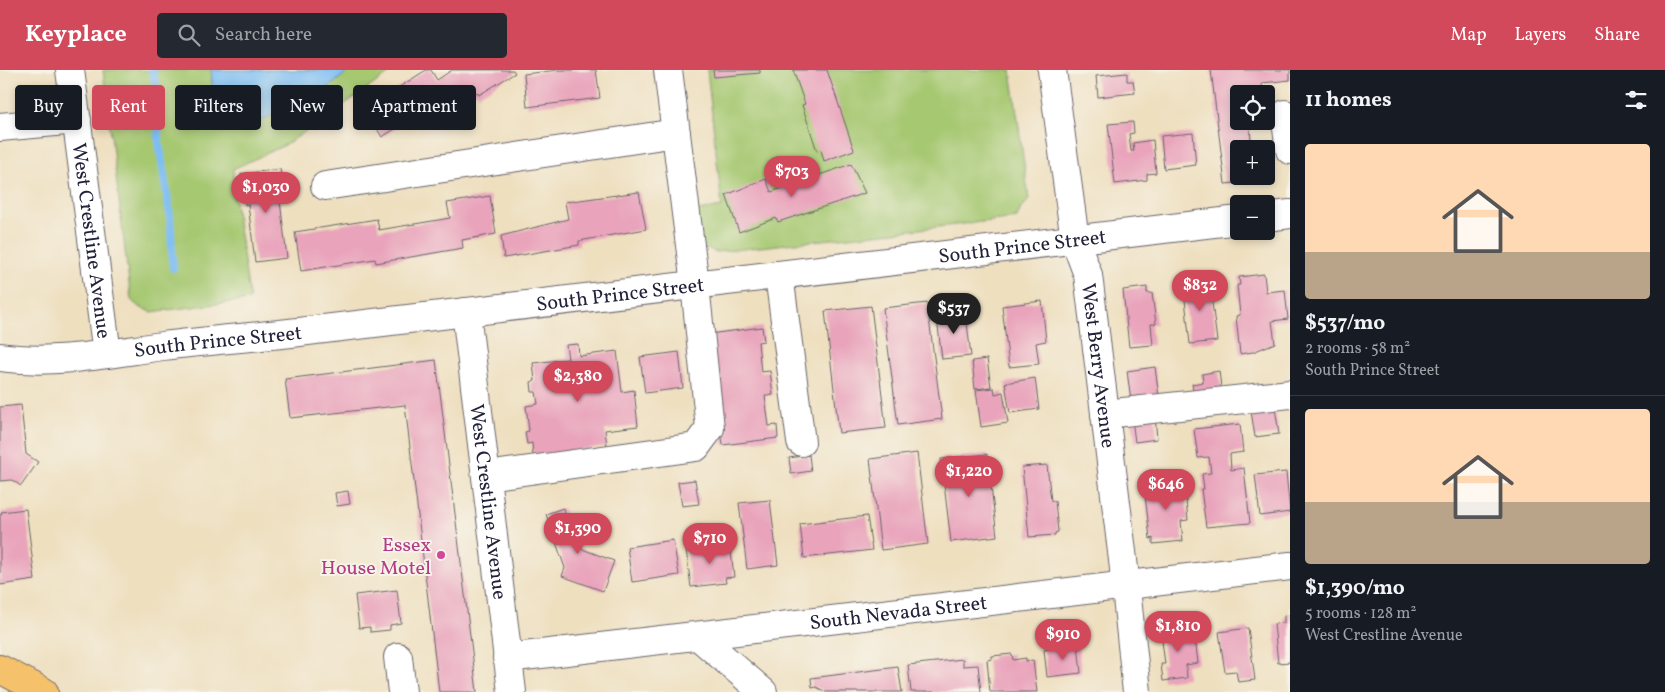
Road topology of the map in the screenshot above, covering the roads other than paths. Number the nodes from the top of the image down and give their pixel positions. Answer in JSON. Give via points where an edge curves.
{"nodes":[{"id":1,"x":70,"y":70,"type":"edge"},
{"id":2,"x":668,"y":70,"type":"edge"},
{"id":3,"x":1052,"y":70,"type":"edge"},
{"id":4,"x":72,"y":85,"type":"edge"},
{"id":5,"x":1285,"y":114,"type":"dead end"},
{"id":6,"x":78,"y":130,"type":"edge"},
{"id":7,"x":676,"y":133,"type":"junction"},
{"id":8,"x":1290,"y":150,"type":"edge"},
{"id":9,"x":325,"y":186,"type":"dead end"},
{"id":10,"x":1290,"y":214,"type":"edge"},
{"id":11,"x":1275,"y":216,"type":"edge"},
{"id":12,"x":1230,"y":221,"type":"edge"},
{"id":13,"x":1075,"y":240,"type":"junction"},
{"id":14,"x":779,"y":275,"type":"junction"},
{"id":15,"x":696,"y":285,"type":"junction"},
{"id":16,"x":466,"y":312,"type":"junction"},
{"id":17,"x":107,"y":354,"type":"junction"},
{"id":18,"x":0,"y":357,"type":"edge"},
{"id":19,"x":1290,"y":394,"type":"edge"},
{"id":20,"x":1105,"y":414,"type":"junction"},
{"id":21,"x":801,"y":442,"type":"dead end"},
{"id":22,"x":486,"y":476,"type":"junction"},
{"id":23,"x":1290,"y":566,"type":"edge"},
{"id":24,"x":1125,"y":586,"type":"junction"},
{"id":25,"x":698,"y":636,"type":"junction"},
{"id":26,"x":398,"y":657,"type":"dead end"},
{"id":27,"x":507,"y":658,"type":"junction"},
{"id":28,"x":0,"y":669,"type":"edge"},
{"id":29,"x":44,"y":692,"type":"edge"},
{"id":30,"x":402,"y":692,"type":"edge"},
{"id":31,"x":512,"y":692,"type":"edge"},
{"id":32,"x":763,"y":692,"type":"edge"},
{"id":33,"x":1137,"y":692,"type":"edge"}],
"edges":[{"from":1,"to":4,"type":"street","name":"West Crestline Avenue"},
{"from":2,"to":7,"type":"street"},
{"from":3,"to":13,"type":"street","name":"West Berry Avenue"},
{"from":5,"to":8,"type":"street"},
{"from":6,"to":17,"type":"street","name":"West Crestline Avenue"},
{"from":7,"to":9,"type":"street"},
{"from":7,"to":15,"type":"street"},
{"from":10,"to":11,"type":"street"},
{"from":12,"to":13,"type":"street","name":"South Prince Street"},
{"from":13,"to":14,"type":"street","name":"South Prince Street"},
{"from":13,"to":20,"type":"street","name":"West Berry Avenue","via":[[1088,275]]},
{"from":14,"to":15,"type":"street","name":"South Prince Street"},
{"from":14,"to":21,"type":"street"},
{"from":15,"to":16,"type":"street","name":"South Prince Street"},
{"from":15,"to":22,"type":"street","via":[[710,428],[696,447]]},
{"from":16,"to":17,"type":"street","name":"South Prince Street"},
{"from":16,"to":22,"type":"street","name":"West Crestline Avenue"},
{"from":17,"to":18,"type":"street","name":"South Prince Street","via":[[35,359]]},
{"from":19,"to":20,"type":"street"},
{"from":20,"to":24,"type":"street","name":"West Berry Avenue"},
{"from":22,"to":27,"type":"street","name":"West Crestline Avenue"},
{"from":23,"to":24,"type":"street","name":"South Nevada Street"},
{"from":24,"to":25,"type":"street","name":"South Nevada Street"},
{"from":24,"to":33,"type":"street","name":"West Berry Avenue"},
{"from":25,"to":27,"type":"street","name":"South Nevada Street"},
{"from":25,"to":32,"type":"street"},
{"from":26,"to":30,"type":"street"},
{"from":27,"to":31,"type":"street","name":"West Crestline Avenue"},
{"from":28,"to":29,"type":"highway"}]}
